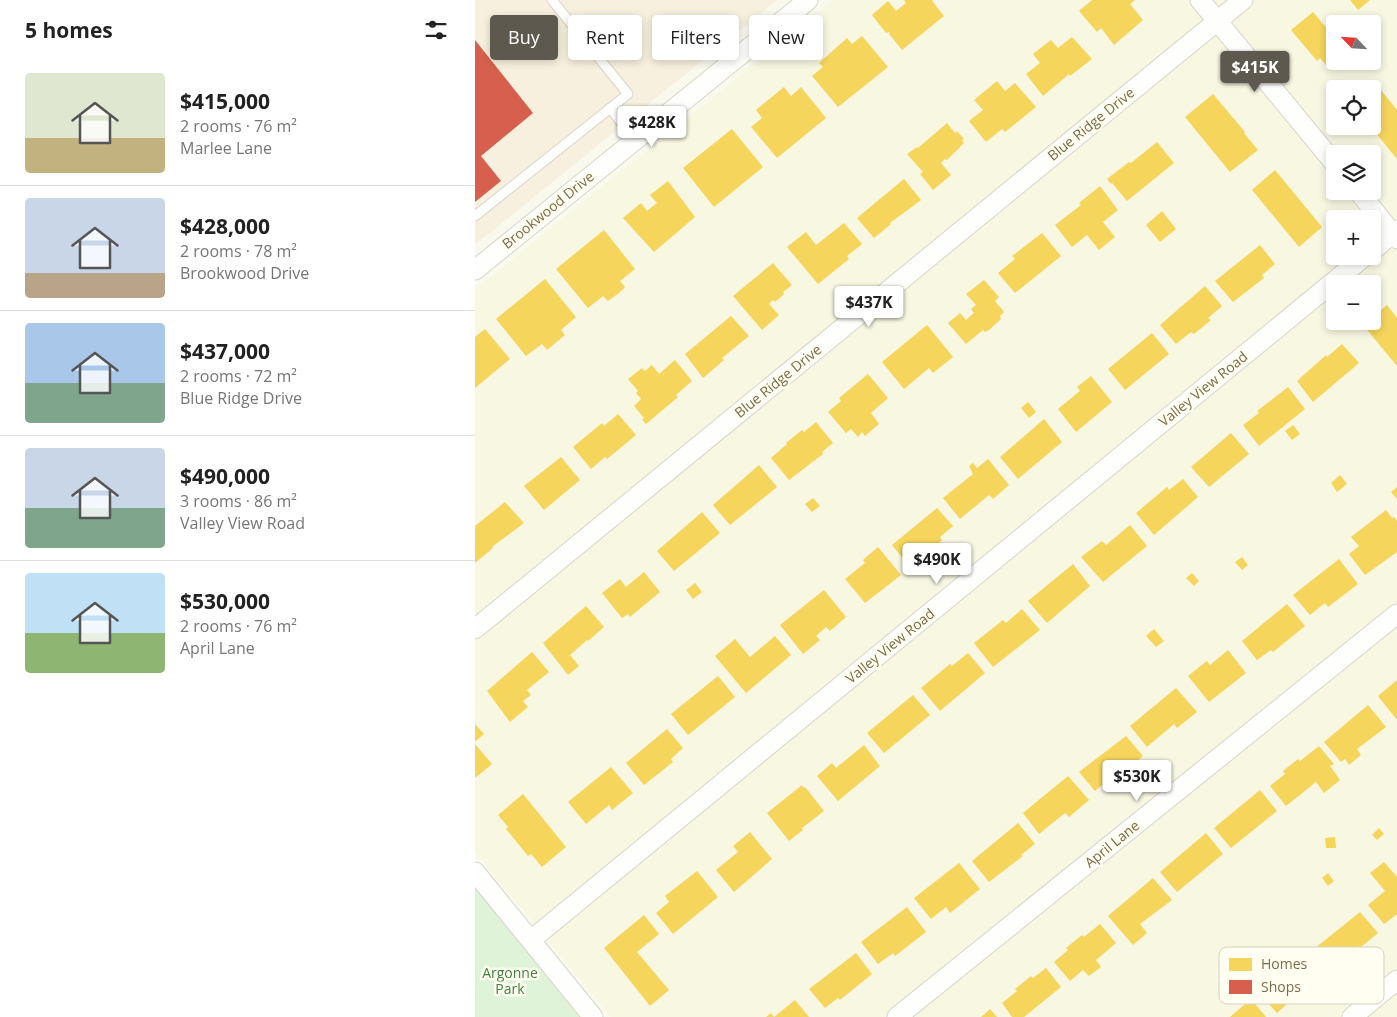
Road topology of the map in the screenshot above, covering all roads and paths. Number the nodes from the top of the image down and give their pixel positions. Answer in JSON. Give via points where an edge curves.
{"nodes":[{"id":1,"x":552,"y":0,"type":"edge"},
{"id":2,"x":809,"y":0,"type":"edge"},
{"id":3,"x":1200,"y":0,"type":"edge"},
{"id":4,"x":1243,"y":0,"type":"edge"},
{"id":5,"x":1217,"y":20,"type":"junction"},
{"id":6,"x":610,"y":108,"type":"junction"},
{"id":7,"x":635,"y":140,"type":"junction"},
{"id":8,"x":1326,"y":153,"type":"edge"},
{"id":9,"x":1365,"y":200,"type":"edge"},
{"id":10,"x":475,"y":216,"type":"edge"},
{"id":11,"x":1395,"y":235,"type":"edge"},
{"id":12,"x":1381,"y":245,"type":"edge"},
{"id":13,"x":1354,"y":265,"type":"edge"},
{"id":14,"x":475,"y":270,"type":"edge"},
{"id":15,"x":1397,"y":614,"type":"edge"},
{"id":16,"x":475,"y":629,"type":"edge"},
{"id":17,"x":475,"y":872,"type":"edge"},
{"id":18,"x":531,"y":940,"type":"junction"},
{"id":19,"x":1397,"y":980,"type":"edge"},
{"id":20,"x":1384,"y":991,"type":"edge"},
{"id":21,"x":1368,"y":1004,"type":"edge"},
{"id":22,"x":593,"y":1017,"type":"edge"},
{"id":23,"x":897,"y":1017,"type":"edge"},
{"id":24,"x":1352,"y":1017,"type":"edge"}],
"edges":[{"from":1,"to":6,"type":"lane","via":[[628,94]]},
{"from":2,"to":7,"type":"street","name":"Brookwood Drive"},
{"from":3,"to":5,"type":"street"},
{"from":4,"to":5,"type":"street","name":"Blue Ridge Drive"},
{"from":5,"to":8,"type":"street"},
{"from":5,"to":16,"type":"street","name":"Blue Ridge Drive"},
{"from":6,"to":7,"type":"lane"},
{"from":6,"to":10,"type":"lane"},
{"from":7,"to":14,"type":"street","name":"Brookwood Drive"},
{"from":9,"to":11,"type":"street"},
{"from":11,"to":12,"type":"street"},
{"from":13,"to":18,"type":"street","name":"Valley View Road"},
{"from":15,"to":23,"type":"street","name":"April Lane"},
{"from":17,"to":18,"type":"street"},
{"from":18,"to":22,"type":"street"},
{"from":19,"to":20,"type":"street"},
{"from":21,"to":24,"type":"street"}]}
